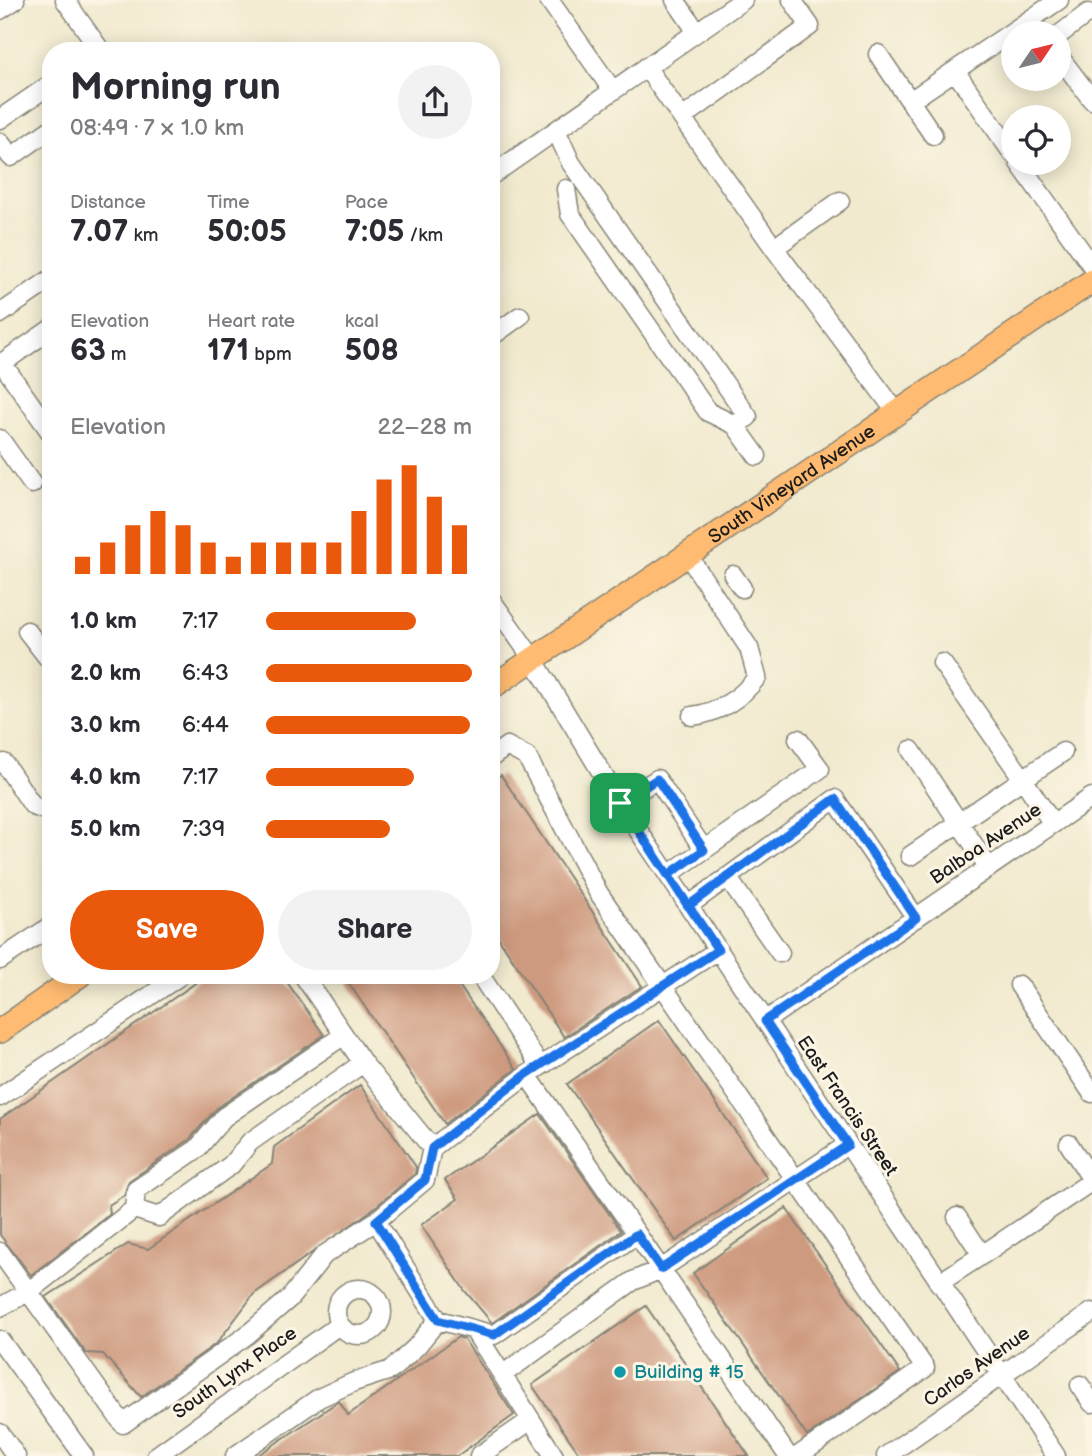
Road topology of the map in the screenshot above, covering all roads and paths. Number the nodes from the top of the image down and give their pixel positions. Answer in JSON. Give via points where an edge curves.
{"nodes":[{"id":1,"x":15,"y":0,"type":"edge"},
{"id":2,"x":65,"y":0,"type":"edge"},
{"id":3,"x":549,"y":0,"type":"edge"},
{"id":4,"x":676,"y":0,"type":"edge"},
{"id":5,"x":743,"y":0,"type":"edge"},
{"id":6,"x":792,"y":0,"type":"edge"},
{"id":7,"x":1059,"y":0,"type":"edge"},
{"id":8,"x":0,"y":10,"type":"edge"},
{"id":9,"x":1087,"y":10,"type":"edge"},
{"id":10,"x":1071,"y":24,"type":"edge"},
{"id":11,"x":697,"y":32,"type":"junction"},
{"id":12,"x":94,"y":42,"type":"edge"},
{"id":13,"x":878,"y":54,"type":"dead end"},
{"id":14,"x":646,"y":68,"type":"junction"},
{"id":15,"x":955,"y":71,"type":"junction"},
{"id":16,"x":1071,"y":72,"type":"edge"},
{"id":17,"x":42,"y":90,"type":"edge"},
{"id":18,"x":613,"y":91,"type":"junction"},
{"id":19,"x":1092,"y":100,"type":"edge"},
{"id":20,"x":910,"y":101,"type":"junction"},
{"id":21,"x":682,"y":118,"type":"junction"},
{"id":22,"x":0,"y":119,"type":"edge"},
{"id":23,"x":556,"y":130,"type":"junction"},
{"id":24,"x":42,"y":135,"type":"edge"},
{"id":25,"x":933,"y":135,"type":"dead end"},
{"id":26,"x":1001,"y":137,"type":"edge"},
{"id":27,"x":0,"y":142,"type":"edge"},
{"id":28,"x":500,"y":170,"type":"edge"},
{"id":29,"x":1028,"y":175,"type":"edge"},
{"id":30,"x":566,"y":189,"type":"dead end"},
{"id":31,"x":840,"y":201,"type":"dead end"},
{"id":32,"x":774,"y":248,"type":"junction"},
{"id":33,"x":1092,"y":266,"type":"edge"},
{"id":34,"x":1092,"y":281,"type":"edge"},
{"id":35,"x":42,"y":285,"type":"edge"},
{"id":36,"x":0,"y":314,"type":"edge"},
{"id":37,"x":520,"y":316,"type":"dead end"},
{"id":38,"x":500,"y":330,"type":"edge"},
{"id":39,"x":689,"y":334,"type":"junction"},
{"id":40,"x":42,"y":336,"type":"edge"},
{"id":41,"x":665,"y":350,"type":"junction"},
{"id":42,"x":1,"y":363,"type":"edge"},
{"id":43,"x":897,"y":413,"type":"junction"},
{"id":44,"x":42,"y":420,"type":"edge"},
{"id":45,"x":735,"y":425,"type":"junction"},
{"id":46,"x":0,"y":439,"type":"edge"},
{"id":47,"x":757,"y":456,"type":"dead end"},
{"id":48,"x":32,"y":484,"type":"dead end"},
{"id":49,"x":687,"y":554,"type":"junction"},
{"id":50,"x":500,"y":612,"type":"edge"},
{"id":51,"x":27,"y":631,"type":"dead end"},
{"id":52,"x":42,"y":650,"type":"edge"},
{"id":53,"x":533,"y":659,"type":"junction"},
{"id":54,"x":942,"y":663,"type":"dead end"},
{"id":55,"x":500,"y":682,"type":"edge"},
{"id":56,"x":692,"y":716,"type":"dead end"},
{"id":57,"x":798,"y":739,"type":"dead end"},
{"id":58,"x":911,"y":750,"type":"dead end"},
{"id":59,"x":500,"y":751,"type":"edge"},
{"id":60,"x":1063,"y":752,"type":"dead end"},
{"id":61,"x":4,"y":763,"type":"dead end"},
{"id":62,"x":1023,"y":779,"type":"junction"},
{"id":63,"x":1092,"y":797,"type":"edge"},
{"id":64,"x":620,"y":803,"type":"junction"},
{"id":65,"x":42,"y":809,"type":"edge"},
{"id":66,"x":958,"y":823,"type":"junction"},
{"id":67,"x":1053,"y":824,"type":"junction"},
{"id":68,"x":704,"y":850,"type":"junction"},
{"id":69,"x":910,"y":856,"type":"dead end"},
{"id":70,"x":989,"y":868,"type":"junction"},
{"id":71,"x":668,"y":875,"type":"junction"},
{"id":72,"x":727,"y":877,"type":"junction"},
{"id":73,"x":688,"y":906,"type":"junction"},
{"id":74,"x":916,"y":918,"type":"junction"},
{"id":75,"x":42,"y":932,"type":"edge"},
{"id":76,"x":718,"y":950,"type":"junction"},
{"id":77,"x":780,"y":953,"type":"dead end"},
{"id":78,"x":0,"y":960,"type":"edge"},
{"id":79,"x":67,"y":984,"type":"edge"},
{"id":80,"x":168,"y":984,"type":"edge"},
{"id":81,"x":309,"y":984,"type":"edge"},
{"id":82,"x":485,"y":984,"type":"edge"},
{"id":83,"x":1019,"y":985,"type":"dead end"},
{"id":84,"x":664,"y":986,"type":"junction"},
{"id":85,"x":765,"y":1021,"type":"junction"},
{"id":86,"x":0,"y":1031,"type":"edge"},
{"id":87,"x":344,"y":1035,"type":"junction"},
{"id":88,"x":363,"y":1063,"type":"junction"},
{"id":89,"x":533,"y":1070,"type":"junction"},
{"id":90,"x":1092,"y":1093,"type":"edge"},
{"id":91,"x":0,"y":1097,"type":"edge"},
{"id":92,"x":1069,"y":1144,"type":"dead end"},
{"id":93,"x":848,"y":1145,"type":"junction"},
{"id":94,"x":432,"y":1148,"type":"junction"},
{"id":95,"x":796,"y":1179,"type":"junction"},
{"id":96,"x":1092,"y":1180,"type":"edge"},
{"id":97,"x":134,"y":1209,"type":"junction"},
{"id":98,"x":957,"y":1217,"type":"dead end"},
{"id":99,"x":376,"y":1221,"type":"junction"},
{"id":100,"x":637,"y":1234,"type":"junction"},
{"id":101,"x":0,"y":1252,"type":"edge"},
{"id":102,"x":982,"y":1255,"type":"junction"},
{"id":103,"x":661,"y":1269,"type":"junction"},
{"id":104,"x":939,"y":1283,"type":"junction"},
{"id":105,"x":28,"y":1292,"type":"junction"},
{"id":106,"x":0,"y":1307,"type":"edge"},
{"id":107,"x":1092,"y":1312,"type":"edge"},
{"id":108,"x":438,"y":1320,"type":"junction"},
{"id":109,"x":340,"y":1325,"type":"dead end"},
{"id":110,"x":473,"y":1329,"type":"junction"},
{"id":111,"x":4,"y":1352,"type":"edge"},
{"id":112,"x":502,"y":1375,"type":"junction"},
{"id":113,"x":1000,"y":1375,"type":"junction"},
{"id":114,"x":1080,"y":1385,"type":"dead end"},
{"id":115,"x":1092,"y":1403,"type":"edge"},
{"id":116,"x":531,"y":1420,"type":"junction"},
{"id":117,"x":0,"y":1433,"type":"edge"},
{"id":118,"x":16,"y":1456,"type":"edge"},
{"id":119,"x":84,"y":1456,"type":"edge"},
{"id":120,"x":156,"y":1456,"type":"edge"},
{"id":121,"x":235,"y":1456,"type":"edge"},
{"id":122,"x":479,"y":1456,"type":"edge"},
{"id":123,"x":554,"y":1456,"type":"edge"},
{"id":124,"x":788,"y":1456,"type":"edge"},
{"id":125,"x":798,"y":1456,"type":"edge"},
{"id":126,"x":886,"y":1456,"type":"edge"},
{"id":127,"x":1056,"y":1456,"type":"edge"}],
"edges":[{"from":1,"to":8,"type":"street"},
{"from":2,"to":12,"type":"street"},
{"from":3,"to":18,"type":"street"},
{"from":4,"to":11,"type":"street"},
{"from":5,"to":11,"type":"street"},
{"from":6,"to":21,"type":"street","via":[[810,26]]},
{"from":7,"to":15,"type":"street"},
{"from":9,"to":10,"type":"street"},
{"from":11,"to":14,"type":"street"},
{"from":13,"to":20,"type":"street"},
{"from":14,"to":18,"type":"street"},
{"from":14,"to":21,"type":"street"},
{"from":15,"to":20,"type":"street"},
{"from":15,"to":26,"type":"street"},
{"from":16,"to":19,"type":"street"},
{"from":17,"to":22,"type":"street"},
{"from":18,"to":23,"type":"street"},
{"from":20,"to":25,"type":"street"},
{"from":21,"to":32,"type":"street"},
{"from":23,"to":28,"type":"street"},
{"from":23,"to":39,"type":"street","via":[[571,163]]},
{"from":24,"to":27,"type":"street","via":[[11,157]]},
{"from":29,"to":33,"type":"street"},
{"from":30,"to":41,"type":"street","via":[[570,214]]},
{"from":31,"to":32,"type":"street"},
{"from":32,"to":43,"type":"street"},
{"from":34,"to":43,"type":"main road","name":"South Vineyard Avenue"},
{"from":35,"to":36,"type":"street"},
{"from":37,"to":38,"type":"street"},
{"from":39,"to":41,"type":"street"},
{"from":39,"to":45,"type":"street","via":[[748,417]]},
{"from":40,"to":42,"type":"street"},
{"from":41,"to":45,"type":"street","via":[[708,412]]},
{"from":42,"to":44,"type":"street"},
{"from":43,"to":49,"type":"main road","name":"South Vineyard Avenue"},
{"from":45,"to":47,"type":"street"},
{"from":46,"to":48,"type":"street"},
{"from":49,"to":53,"type":"main road","name":"South Vineyard Avenue"},
{"from":49,"to":56,"type":"street","via":[[749,649],[757,677],[727,705]]},
{"from":50,"to":53,"type":"street","name":"East Francis Street"},
{"from":51,"to":52,"type":"street"},
{"from":53,"to":55,"type":"main road","name":"South Vineyard Avenue"},
{"from":53,"to":64,"type":"street","name":"East Francis Street"},
{"from":54,"to":62,"type":"street"},
{"from":57,"to":68,"type":"street","via":[[820,769]]},
{"from":58,"to":66,"type":"street"},
{"from":59,"to":84,"type":"street","via":[[507,746],[527,757],[598,892]]},
{"from":60,"to":62,"type":"street"},
{"from":61,"to":65,"type":"street","via":[[33,806]]},
{"from":62,"to":66,"type":"street"},
{"from":62,"to":67,"type":"street"},
{"from":63,"to":67,"type":"street","name":"Balboa Avenue"},
{"from":64,"to":68,"type":"street","via":[[657,779]]},
{"from":64,"to":71,"type":"street","name":"East Francis Street"},
{"from":66,"to":69,"type":"street"},
{"from":66,"to":70,"type":"street"},
{"from":67,"to":70,"type":"street","name":"Balboa Avenue"},
{"from":68,"to":71,"type":"street"},
{"from":70,"to":74,"type":"street","name":"Balboa Avenue"},
{"from":71,"to":73,"type":"street","name":"East Francis Street"},
{"from":72,"to":73,"type":"street"},
{"from":72,"to":74,"type":"street","via":[[835,799]]},
{"from":72,"to":77,"type":"street"},
{"from":73,"to":76,"type":"street","name":"East Francis Street"},
{"from":74,"to":85,"type":"street","name":"Balboa Avenue"},
{"from":75,"to":78,"type":"street"},
{"from":76,"to":84,"type":"street"},
{"from":76,"to":85,"type":"street","name":"East Francis Street"},
{"from":79,"to":86,"type":"main road"},
{"from":80,"to":91,"type":"street"},
{"from":81,"to":87,"type":"street"},
{"from":82,"to":89,"type":"street"},
{"from":83,"to":90,"type":"street"},
{"from":84,"to":89,"type":"street"},
{"from":84,"to":95,"type":"street"},
{"from":85,"to":93,"type":"street","name":"East Francis Street"},
{"from":87,"to":88,"type":"street"},
{"from":87,"to":97,"type":"street","via":[[224,1117],[197,1149],[136,1191]]},
{"from":88,"to":94,"type":"street"},
{"from":88,"to":97,"type":"street","via":[[250,1142],[231,1165],[179,1205],[159,1217]]},
{"from":89,"to":94,"type":"street"},
{"from":89,"to":100,"type":"street"},
{"from":92,"to":96,"type":"street"},
{"from":93,"to":95,"type":"street"},
{"from":93,"to":104,"type":"street","name":"East Francis Street"},
{"from":94,"to":99,"type":"street","via":[[425,1180]]},
{"from":95,"to":103,"type":"street"},
{"from":95,"to":125,"type":"street","via":[[925,1368]]},
{"from":96,"to":102,"type":"street"},
{"from":97,"to":105,"type":"street"},
{"from":98,"to":102,"type":"street"},
{"from":99,"to":105,"type":"street","via":[[324,1255],[290,1298],[247,1335],[123,1424]]},
{"from":99,"to":108,"type":"street"},
{"from":100,"to":103,"type":"street"},
{"from":100,"to":110,"type":"street","via":[[494,1335]]},
{"from":101,"to":105,"type":"street"},
{"from":102,"to":104,"type":"street"},
{"from":103,"to":112,"type":"street","via":[[633,1282]]},
{"from":103,"to":124,"type":"street"},
{"from":104,"to":113,"type":"street","name":"East Francis Street"},
{"from":105,"to":106,"type":"street"},
{"from":107,"to":113,"type":"street","name":"Carlos Avenue"},
{"from":108,"to":110,"type":"street"},
{"from":108,"to":121,"type":"street","via":[[391,1370],[319,1398]]},
{"from":109,"to":120,"type":"street","name":"South Lynx Place"},
{"from":110,"to":112,"type":"street"},
{"from":111,"to":119,"type":"street"},
{"from":112,"to":116,"type":"street"},
{"from":113,"to":126,"type":"street","name":"Carlos Avenue"},
{"from":113,"to":127,"type":"street","name":"East Francis Street"},
{"from":114,"to":115,"type":"street"},
{"from":116,"to":122,"type":"street"},
{"from":116,"to":123,"type":"street"},
{"from":117,"to":118,"type":"street"}]}
